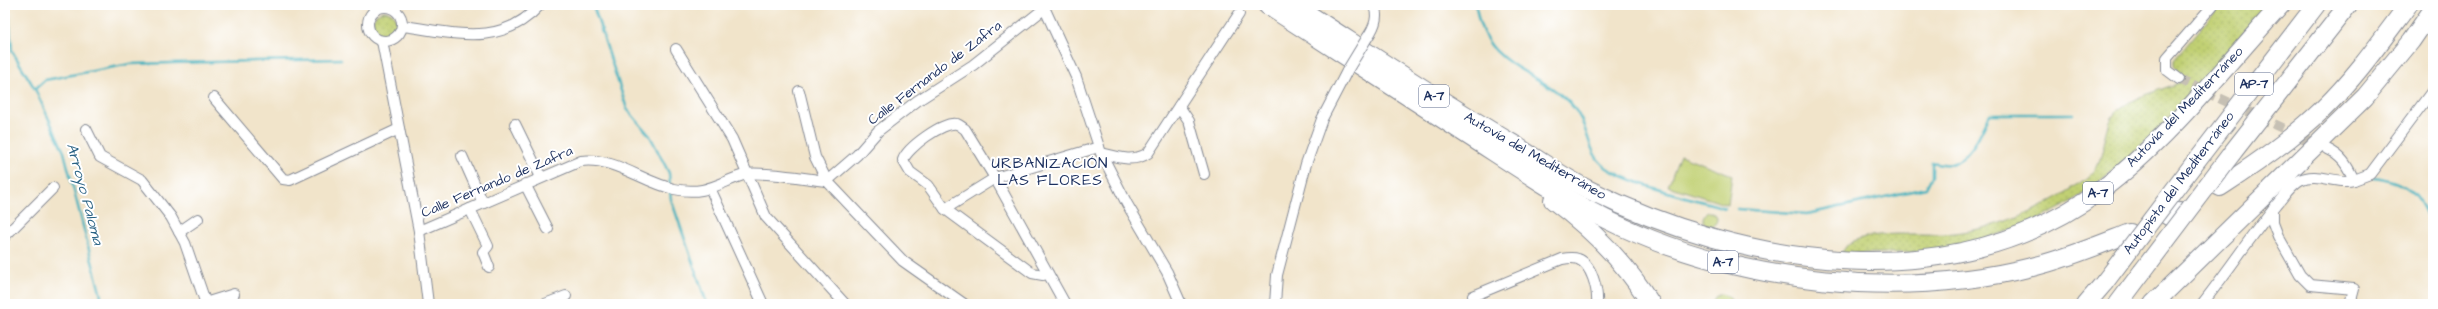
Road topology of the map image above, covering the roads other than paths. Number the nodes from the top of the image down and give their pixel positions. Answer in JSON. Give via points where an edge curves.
{"nodes":[{"id":1,"x":540,"y":5,"type":"edge"},
{"id":2,"x":1259,"y":5,"type":"edge"},
{"id":3,"x":1267,"y":5,"type":"edge"},
{"id":4,"x":1373,"y":5,"type":"edge"},
{"id":5,"x":2213,"y":5,"type":"edge"},
{"id":6,"x":2281,"y":5,"type":"edge"},
{"id":7,"x":2316,"y":5,"type":"edge"},
{"id":8,"x":2348,"y":5,"type":"edge"},
{"id":9,"x":2408,"y":5,"type":"edge"},
{"id":10,"x":2425,"y":5,"type":"edge"},
{"id":11,"x":384,"y":6,"type":"edge"},
{"id":12,"x":1044,"y":6,"type":"edge"},
{"id":13,"x":2433,"y":8,"type":"edge"},
{"id":14,"x":1290,"y":11,"type":"edge"},
{"id":15,"x":1239,"y":14,"type":"dead end"},
{"id":16,"x":402,"y":26,"type":"junction"},
{"id":17,"x":382,"y":42,"type":"junction"},
{"id":18,"x":676,"y":49,"type":"dead end"},
{"id":19,"x":2179,"y":79,"type":"tunnel mouth"},
{"id":20,"x":2433,"y":80,"type":"edge"},
{"id":21,"x":799,"y":91,"type":"dead end"},
{"id":22,"x":2431,"y":92,"type":"edge"},
{"id":23,"x":214,"y":98,"type":"dead end"},
{"id":24,"x":1179,"y":106,"type":"junction"},
{"id":25,"x":515,"y":124,"type":"dead end"},
{"id":26,"x":86,"y":129,"type":"dead end"},
{"id":27,"x":399,"y":129,"type":"junction"},
{"id":28,"x":2327,"y":149,"type":"tunnel mouth"},
{"id":29,"x":1100,"y":150,"type":"junction"},
{"id":30,"x":462,"y":156,"type":"dead end"},
{"id":31,"x":1512,"y":164,"type":"junction"},
{"id":32,"x":2256,"y":164,"type":"junction"},
{"id":33,"x":748,"y":174,"type":"junction"},
{"id":34,"x":1204,"y":174,"type":"dead end"},
{"id":35,"x":541,"y":177,"type":"junction"},
{"id":36,"x":995,"y":178,"type":"junction"},
{"id":37,"x":2354,"y":180,"type":"junction"},
{"id":38,"x":827,"y":181,"type":"junction"},
{"id":39,"x":525,"y":184,"type":"junction"},
{"id":40,"x":2220,"y":187,"type":"dead end"},
{"id":41,"x":53,"y":188,"type":"dead end"},
{"id":42,"x":710,"y":188,"type":"junction"},
{"id":43,"x":483,"y":203,"type":"junction"},
{"id":44,"x":470,"y":209,"type":"junction"},
{"id":45,"x":945,"y":209,"type":"junction"},
{"id":46,"x":2273,"y":209,"type":"junction"},
{"id":47,"x":198,"y":219,"type":"dead end"},
{"id":48,"x":548,"y":229,"type":"dead end"},
{"id":49,"x":418,"y":231,"type":"junction"},
{"id":50,"x":179,"y":232,"type":"junction"},
{"id":51,"x":2130,"y":233,"type":"dead end"},
{"id":52,"x":5,"y":236,"type":"edge"},
{"id":53,"x":489,"y":267,"type":"dead end"},
{"id":54,"x":1048,"y":273,"type":"junction"},
{"id":55,"x":234,"y":294,"type":"dead end"},
{"id":56,"x":566,"y":296,"type":"dead end"},
{"id":57,"x":1473,"y":296,"type":"dead end"},
{"id":58,"x":2351,"y":303,"type":"edge"},
{"id":59,"x":206,"y":304,"type":"edge"},
{"id":60,"x":428,"y":304,"type":"edge"},
{"id":61,"x":545,"y":304,"type":"edge"},
{"id":62,"x":763,"y":304,"type":"edge"},
{"id":63,"x":846,"y":304,"type":"edge"},
{"id":64,"x":964,"y":304,"type":"edge"},
{"id":65,"x":1065,"y":304,"type":"edge"},
{"id":66,"x":1181,"y":304,"type":"edge"},
{"id":67,"x":1275,"y":304,"type":"edge"},
{"id":68,"x":1597,"y":304,"type":"edge"},
{"id":69,"x":1651,"y":304,"type":"edge"},
{"id":70,"x":2086,"y":304,"type":"edge"},
{"id":71,"x":2118,"y":304,"type":"edge"},
{"id":72,"x":2153,"y":304,"type":"edge"},
{"id":73,"x":2202,"y":304,"type":"edge"}],
"edges":[{"from":1,"to":16,"type":"street","via":[[511,27],[484,35],[458,35]]},
{"from":2,"to":14,"type":"highway"},
{"from":3,"to":14,"type":"highway","name":"Autovía del Mediterráneo","number":"A-7"},
{"from":4,"to":67,"type":"street","bridge":true,"via":[[1376,18],[1373,29],[1322,118],[1306,164],[1277,275]]},
{"from":5,"to":19,"type":"street","via":[[2167,58],[2167,70]]},
{"from":6,"to":14,"type":"highway","name":"Autovía del Mediterráneo","number":"A-7","via":[[2176,121],[2131,166],[2102,190],[2054,220],[1999,243],[1954,254],[1906,260],[1849,260],[1768,250],[1707,235],[1629,208],[1577,183]]},
{"from":7,"to":70,"type":"highway","name":"Autopista del Mediterráneo","number":"AP-7","bridge":true},
{"from":8,"to":71,"type":"highway","name":"Autopista del Mediterráneo","number":"AP-7","bridge":true},
{"from":9,"to":32,"type":"highway","via":[[2355,74],[2323,109]]},
{"from":10,"to":32,"type":"highway","via":[[2376,69],[2347,99],[2281,154]]},
{"from":11,"to":16,"type":"street","via":[[390,7],[400,15]]},
{"from":11,"to":17,"type":"street","via":[[370,15],[367,26],[372,36]]},
{"from":12,"to":29,"type":"street","via":[[1076,77]]},
{"from":12,"to":38,"type":"street","name":"Calle Fernando de Zafra","via":[[973,65],[917,101],[878,131],[857,155]]},
{"from":13,"to":72,"type":"highway","via":[[2411,41],[2365,97]]},
{"from":14,"to":31,"type":"highway","name":"Autovía del Mediterráneo","number":"A-7"},
{"from":15,"to":24,"type":"street"},
{"from":16,"to":17,"type":"street","via":[[398,36],[388,42]]},
{"from":17,"to":27,"type":"street"},
{"from":18,"to":33,"type":"street","via":[[732,139]]},
{"from":20,"to":22,"type":"street"},
{"from":21,"to":38,"type":"street","via":[[815,157]]},
{"from":22,"to":37,"type":"street","via":[[2374,169]]},
{"from":23,"to":27,"type":"street","via":[[283,178],[290,180]]},
{"from":24,"to":29,"type":"street","via":[[1148,153],[1142,157],[1131,159]]},
{"from":24,"to":34,"type":"street","via":[[1189,121]]},
{"from":25,"to":35,"type":"street"},
{"from":26,"to":50,"type":"street","via":[[100,157],[142,180],[171,217]]},
{"from":27,"to":49,"type":"street"},
{"from":28,"to":37,"type":"street","via":[[2344,160]]},
{"from":29,"to":36,"type":"street"},
{"from":29,"to":66,"type":"street","via":[[1127,204],[1167,272]]},
{"from":30,"to":43,"type":"street"},
{"from":31,"to":51,"type":"highway","name":"Autovía del Mediterráneo","number":"A-7","via":[[1606,218],[1663,244],[1764,272],[1847,283],[1931,282],[1984,276],[2037,266]]},
{"from":31,"to":69,"type":"highway","via":[[1531,184],[1574,215],[1610,249]]},
{"from":32,"to":40,"type":"highway"},
{"from":33,"to":38,"type":"street","name":"Calle Fernando de Zafra"},
{"from":33,"to":42,"type":"street","name":"Calle Fernando de Zafra"},
{"from":33,"to":63,"type":"street","via":[[766,217],[774,228]]},
{"from":35,"to":39,"type":"street","name":"Calle Fernando de Zafra"},
{"from":35,"to":42,"type":"street","name":"Calle Fernando de Zafra","via":[[581,161],[592,160],[604,161],[678,190]]},
{"from":36,"to":45,"type":"street"},
{"from":36,"to":45,"type":"street","via":[[965,129],[957,124],[947,125],[926,137],[906,153],[903,160],[910,172],[928,185]]},
{"from":36,"to":54,"type":"street"},
{"from":37,"to":46,"type":"street","via":[[2347,182],[2312,177],[2301,179]]},
{"from":38,"to":64,"type":"street","via":[[903,261]]},
{"from":39,"to":43,"type":"street","name":"Calle Fernando de Zafra"},
{"from":39,"to":48,"type":"street"},
{"from":41,"to":52,"type":"street"},
{"from":42,"to":62,"type":"street"},
{"from":43,"to":44,"type":"street","name":"Calle Fernando de Zafra"},
{"from":44,"to":49,"type":"street","name":"Calle Fernando de Zafra"},
{"from":44,"to":53,"type":"street","via":[[488,246],[483,252]]},
{"from":45,"to":54,"type":"street","via":[[1032,273]]},
{"from":46,"to":58,"type":"street","via":[[2273,223],[2278,236],[2300,275],[2310,285],[2354,289]]},
{"from":46,"to":73,"type":"street"},
{"from":47,"to":50,"type":"street"},
{"from":49,"to":60,"type":"street"},
{"from":50,"to":59,"type":"street"},
{"from":54,"to":65,"type":"street"},
{"from":55,"to":59,"type":"street"},
{"from":56,"to":61,"type":"street"},
{"from":57,"to":68,"type":"street","via":[[1562,259],[1576,258],[1586,263],[1589,269]]}]}
